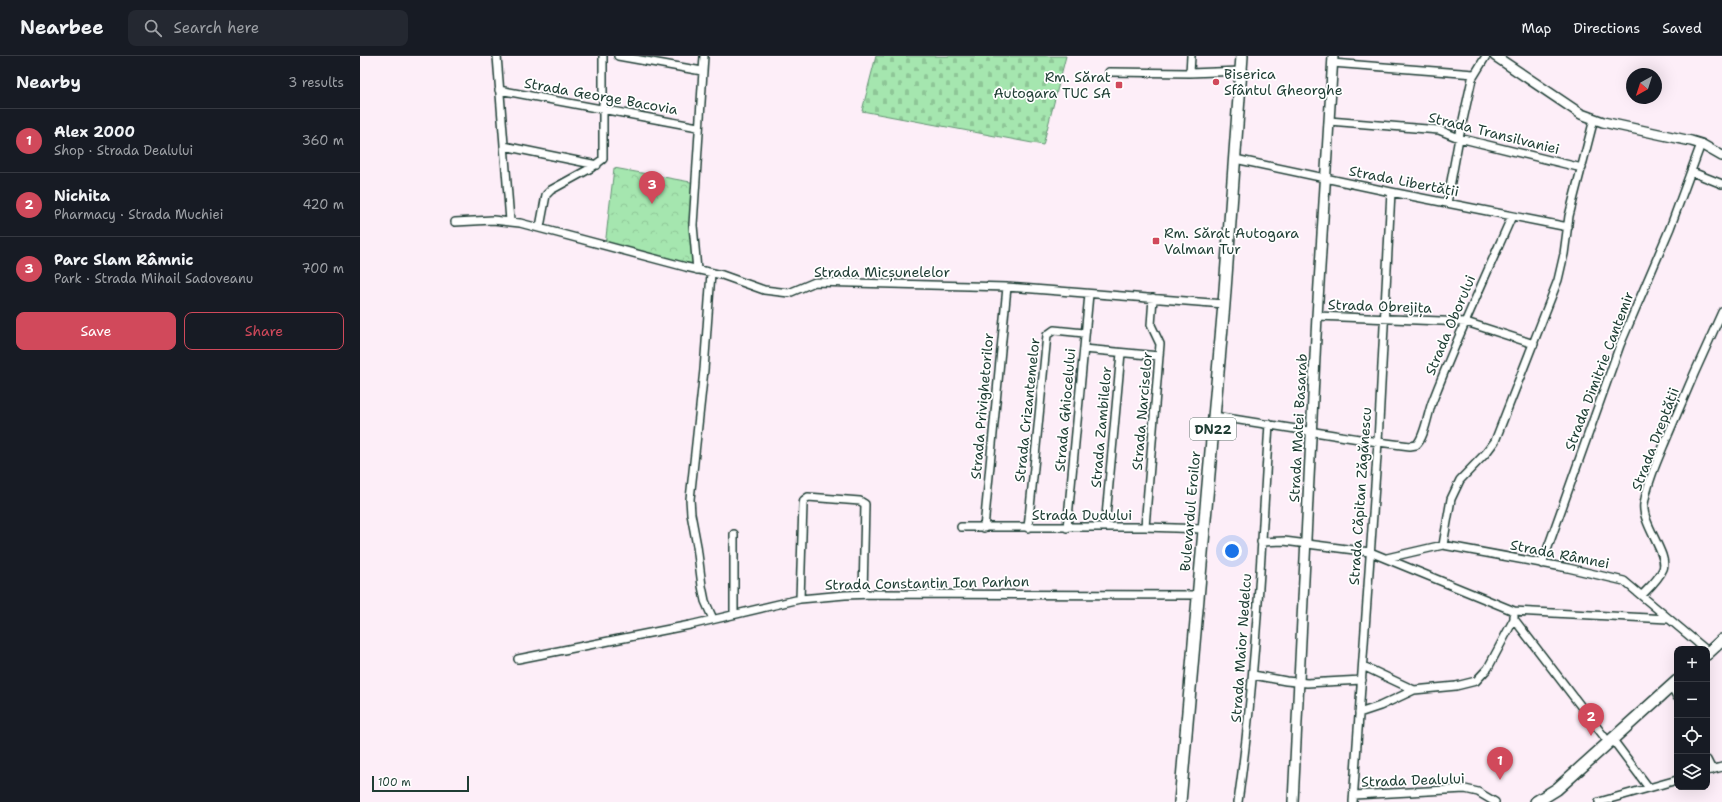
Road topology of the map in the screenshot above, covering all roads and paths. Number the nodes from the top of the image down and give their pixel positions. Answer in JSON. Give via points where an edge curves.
{"nodes":[{"id":1,"x":497,"y":56,"type":"edge"},
{"id":2,"x":603,"y":56,"type":"edge"},
{"id":3,"x":618,"y":56,"type":"edge"},
{"id":4,"x":704,"y":56,"type":"edge"},
{"id":5,"x":1191,"y":56,"type":"edge"},
{"id":6,"x":1242,"y":56,"type":"edge"},
{"id":7,"x":1486,"y":56,"type":"edge"},
{"id":8,"x":1500,"y":57,"type":"edge"},
{"id":9,"x":1332,"y":59,"type":"edge"},
{"id":10,"x":702,"y":71,"type":"junction"},
{"id":11,"x":1241,"y":71,"type":"junction"},
{"id":12,"x":1109,"y":72,"type":"dead end"},
{"id":13,"x":1190,"y":73,"type":"junction"},
{"id":14,"x":1474,"y":74,"type":"junction"},
{"id":15,"x":499,"y":90,"type":"junction"},
{"id":16,"x":602,"y":110,"type":"junction"},
{"id":17,"x":1594,"y":119,"type":"junction"},
{"id":18,"x":1329,"y":121,"type":"junction"},
{"id":19,"x":698,"y":127,"type":"junction"},
{"id":20,"x":1459,"y":138,"type":"junction"},
{"id":21,"x":1701,"y":144,"type":"junction"},
{"id":22,"x":504,"y":146,"type":"junction"},
{"id":23,"x":1722,"y":156,"type":"edge"},
{"id":24,"x":1235,"y":159,"type":"junction"},
{"id":25,"x":597,"y":165,"type":"junction"},
{"id":26,"x":1582,"y":168,"type":"junction"},
{"id":27,"x":1692,"y":172,"type":"junction"},
{"id":28,"x":1325,"y":178,"type":"junction"},
{"id":29,"x":1722,"y":184,"type":"edge"},
{"id":30,"x":1391,"y":192,"type":"junction"},
{"id":31,"x":1447,"y":203,"type":"junction"},
{"id":32,"x":1512,"y":216,"type":"junction"},
{"id":33,"x":510,"y":221,"type":"junction"},
{"id":34,"x":455,"y":222,"type":"dead end"},
{"id":35,"x":540,"y":227,"type":"junction"},
{"id":36,"x":1568,"y":227,"type":"junction"},
{"id":37,"x":697,"y":270,"type":"junction"},
{"id":38,"x":711,"y":273,"type":"junction"},
{"id":39,"x":1007,"y":287,"type":"junction"},
{"id":40,"x":1089,"y":294,"type":"junction"},
{"id":41,"x":1153,"y":298,"type":"junction"},
{"id":42,"x":1224,"y":304,"type":"junction"},
{"id":43,"x":1722,"y":312,"type":"edge"},
{"id":44,"x":1317,"y":316,"type":"junction"},
{"id":45,"x":1383,"y":320,"type":"junction"},
{"id":46,"x":1466,"y":322,"type":"junction"},
{"id":47,"x":1084,"y":333,"type":"junction"},
{"id":48,"x":1534,"y":344,"type":"junction"},
{"id":49,"x":1084,"y":349,"type":"junction"},
{"id":50,"x":1121,"y":353,"type":"junction"},
{"id":51,"x":1159,"y":356,"type":"junction"},
{"id":52,"x":1214,"y":416,"type":"junction"},
{"id":53,"x":1269,"y":424,"type":"junction"},
{"id":54,"x":1312,"y":431,"type":"junction"},
{"id":55,"x":1378,"y":442,"type":"junction"},
{"id":56,"x":961,"y":527,"type":"dead end"},
{"id":57,"x":1104,"y":527,"type":"junction"},
{"id":58,"x":1145,"y":527,"type":"junction"},
{"id":59,"x":984,"y":528,"type":"junction"},
{"id":60,"x":1028,"y":528,"type":"junction"},
{"id":61,"x":1067,"y":528,"type":"junction"},
{"id":62,"x":1204,"y":529,"type":"junction"},
{"id":63,"x":734,"y":534,"type":"dead end"},
{"id":64,"x":1261,"y":542,"type":"junction"},
{"id":65,"x":1306,"y":543,"type":"junction"},
{"id":66,"x":1443,"y":545,"type":"junction"},
{"id":67,"x":1370,"y":552,"type":"junction"},
{"id":68,"x":1387,"y":558,"type":"junction"},
{"id":69,"x":1542,"y":564,"type":"junction"},
{"id":70,"x":863,"y":594,"type":"junction"},
{"id":71,"x":1198,"y":595,"type":"junction"},
{"id":72,"x":1642,"y":595,"type":"junction"},
{"id":73,"x":800,"y":599,"type":"junction"},
{"id":74,"x":1514,"y":611,"type":"junction"},
{"id":75,"x":734,"y":614,"type":"junction"},
{"id":76,"x":713,"y":619,"type":"junction"},
{"id":77,"x":1514,"y":619,"type":"junction"},
{"id":78,"x":1668,"y":619,"type":"junction"},
{"id":79,"x":1722,"y":640,"type":"edge"},
{"id":80,"x":1701,"y":646,"type":"edge"},
{"id":81,"x":1710,"y":649,"type":"edge"},
{"id":82,"x":518,"y":660,"type":"dead end"},
{"id":83,"x":1363,"y":666,"type":"junction"},
{"id":84,"x":1253,"y":675,"type":"junction"},
{"id":85,"x":1362,"y":680,"type":"junction"},
{"id":86,"x":1300,"y":682,"type":"junction"},
{"id":87,"x":1674,"y":683,"type":"edge"},
{"id":88,"x":1414,"y":690,"type":"junction"},
{"id":89,"x":1359,"y":712,"type":"junction"},
{"id":90,"x":1611,"y":742,"type":"junction"},
{"id":91,"x":1722,"y":767,"type":"edge"},
{"id":92,"x":1710,"y":771,"type":"edge"},
{"id":93,"x":1674,"y":781,"type":"edge"},
{"id":94,"x":1649,"y":788,"type":"junction"},
{"id":95,"x":1354,"y":798,"type":"edge"},
{"id":96,"x":1180,"y":802,"type":"edge"},
{"id":97,"x":1238,"y":802,"type":"edge"},
{"id":98,"x":1293,"y":802,"type":"edge"},
{"id":99,"x":1495,"y":802,"type":"edge"},
{"id":100,"x":1536,"y":802,"type":"edge"},
{"id":101,"x":1599,"y":802,"type":"edge"}],
"edges":[{"from":1,"to":15,"type":"street"},
{"from":2,"to":16,"type":"street"},
{"from":3,"to":10,"type":"street"},
{"from":4,"to":10,"type":"street"},
{"from":5,"to":13,"type":"street"},
{"from":6,"to":11,"type":"main road","name":"Bulevardul Eroilor","number":"DN22"},
{"from":7,"to":14,"type":"street"},
{"from":8,"to":17,"type":"street","via":[[1581,114]]},
{"from":9,"to":14,"type":"street"},
{"from":9,"to":18,"type":"street","name":"Strada Matei Basarab"},
{"from":10,"to":19,"type":"street"},
{"from":11,"to":13,"type":"street"},
{"from":11,"to":24,"type":"main road","name":"Bulevardul Eroilor","number":"DN22"},
{"from":12,"to":13,"type":"street"},
{"from":14,"to":20,"type":"street"},
{"from":15,"to":16,"type":"street","name":"Strada George Bacovia"},
{"from":15,"to":22,"type":"street"},
{"from":16,"to":19,"type":"street","name":"Strada George Bacovia"},
{"from":16,"to":25,"type":"street","via":[[603,159]]},
{"from":17,"to":21,"type":"street"},
{"from":17,"to":26,"type":"street"},
{"from":18,"to":20,"type":"street","name":"Strada Transilvaniei","via":[[1439,130]]},
{"from":18,"to":28,"type":"street","name":"Strada Matei Basarab"},
{"from":19,"to":37,"type":"street","via":[[693,225]]},
{"from":20,"to":26,"type":"street","name":"Strada Transilvaniei"},
{"from":20,"to":31,"type":"street"},
{"from":21,"to":23,"type":"street"},
{"from":21,"to":27,"type":"street","name":"Strada Dimitrie Cantemir"},
{"from":22,"to":25,"type":"street"},
{"from":22,"to":33,"type":"street"},
{"from":24,"to":28,"type":"street","name":"Strada Libertății"},
{"from":24,"to":42,"type":"main road","name":"Bulevardul Eroilor","number":"DN22"},
{"from":25,"to":35,"type":"street","via":[[546,195]]},
{"from":26,"to":36,"type":"street"},
{"from":27,"to":29,"type":"street"},
{"from":27,"to":69,"type":"street","name":"Strada Dimitrie Cantemir","via":[[1657,262],[1620,346]]},
{"from":28,"to":30,"type":"street","name":"Strada Libertății"},
{"from":28,"to":44,"type":"street","name":"Strada Matei Basarab"},
{"from":30,"to":31,"type":"street","name":"Strada Libertății"},
{"from":30,"to":45,"type":"street","name":"Strada Căpitan Zăgănescu"},
{"from":31,"to":32,"type":"street","name":"Strada Libertății"},
{"from":32,"to":36,"type":"street","name":"Strada Libertății"},
{"from":32,"to":46,"type":"street","name":"Strada Oborului"},
{"from":33,"to":34,"type":"street","name":"Strada Micșunelelor"},
{"from":33,"to":35,"type":"street","name":"Strada Micșunelelor"},
{"from":35,"to":37,"type":"street","name":"Strada Micșunelelor"},
{"from":36,"to":48,"type":"street","via":[[1558,280]]},
{"from":37,"to":38,"type":"street","name":"Strada Micșunelelor"},
{"from":38,"to":39,"type":"street","name":"Strada Micșunelelor","via":[[764,290],[789,293],[816,282]]},
{"from":38,"to":76,"type":"street","via":[[704,370],[690,499],[705,601]]},
{"from":39,"to":40,"type":"street","name":"Strada Micșunelelor"},
{"from":39,"to":59,"type":"street","name":"Strada Privighetorilor"},
{"from":40,"to":41,"type":"street","name":"Strada Micșunelelor"},
{"from":40,"to":47,"type":"street","name":"Strada Ghiocelului"},
{"from":41,"to":42,"type":"street","name":"Strada Micșunelelor"},
{"from":41,"to":51,"type":"street","name":"Strada Narciselor","via":[[1151,325],[1160,344]]},
{"from":42,"to":52,"type":"main road","name":"Bulevardul Eroilor","number":"DN22"},
{"from":43,"to":72,"type":"street","name":"Strada Dreptății","via":[[1674,420],[1646,494],[1644,513],[1664,566]]},
{"from":44,"to":45,"type":"street","name":"Strada Obrejița"},
{"from":44,"to":54,"type":"street","name":"Strada Matei Basarab"},
{"from":45,"to":46,"type":"street","name":"Strada Obrejița"},
{"from":45,"to":55,"type":"street","name":"Strada Căpitan Zăgănescu"},
{"from":46,"to":48,"type":"street","name":"Strada Obrejița"},
{"from":46,"to":55,"type":"street","name":"Strada Oborului","via":[[1438,385],[1416,446]]},
{"from":47,"to":49,"type":"street","name":"Strada Ghiocelului"},
{"from":47,"to":60,"type":"street","name":"Strada Crizantemelor","via":[[1054,330],[1047,335]]},
{"from":48,"to":66,"type":"street","via":[[1495,441],[1467,471],[1456,488],[1451,500]]},
{"from":49,"to":50,"type":"street"},
{"from":49,"to":61,"type":"street","name":"Strada Ghiocelului"},
{"from":50,"to":51,"type":"street"},
{"from":50,"to":57,"type":"street","name":"Strada Zambilelor"},
{"from":51,"to":58,"type":"street","name":"Strada Narciselor"},
{"from":52,"to":53,"type":"street"},
{"from":52,"to":62,"type":"main road","name":"Bulevardul Eroilor","number":"DN22"},
{"from":53,"to":54,"type":"street"},
{"from":53,"to":64,"type":"street","name":"Strada Maior Nedelcu"},
{"from":54,"to":55,"type":"street"},
{"from":54,"to":65,"type":"street","name":"Strada Matei Basarab"},
{"from":55,"to":67,"type":"street","name":"Strada Căpitan Zăgănescu"},
{"from":56,"to":59,"type":"street","name":"Strada Dudului"},
{"from":57,"to":58,"type":"street","name":"Strada Dudului"},
{"from":57,"to":61,"type":"street","name":"Strada Dudului"},
{"from":58,"to":62,"type":"street","name":"Strada Dudului"},
{"from":59,"to":60,"type":"street","name":"Strada Dudului"},
{"from":60,"to":61,"type":"street","name":"Strada Dudului"},
{"from":62,"to":71,"type":"main road","name":"Bulevardul Eroilor","number":"DN22"},
{"from":63,"to":75,"type":"street"},
{"from":64,"to":65,"type":"street","via":[[1284,540]]},
{"from":64,"to":84,"type":"street","name":"Strada Maior Nedelcu"},
{"from":65,"to":67,"type":"street"},
{"from":65,"to":86,"type":"street","name":"Strada Matei Basarab"},
{"from":66,"to":68,"type":"street","name":"Strada Râmnei"},
{"from":66,"to":69,"type":"street","name":"Strada Râmnei"},
{"from":67,"to":68,"type":"street"},
{"from":67,"to":83,"type":"street","name":"Strada Căpitan Zăgănescu"},
{"from":68,"to":74,"type":"street"},
{"from":69,"to":72,"type":"street","name":"Strada Râmnei","via":[[1624,580]]},
{"from":70,"to":71,"type":"street","name":"Strada Constantin Ion Parhon"},
{"from":70,"to":73,"type":"street","name":"Strada Constantin Ion Parhon"},
{"from":70,"to":73,"type":"street","via":[[864,504],[860,501],[808,497],[803,504]]},
{"from":71,"to":96,"type":"main road","name":"Bulevardul Eroilor","number":"DN22"},
{"from":72,"to":78,"type":"street","name":"Strada Râmnei"},
{"from":73,"to":75,"type":"street","name":"Strada Constantin Ion Parhon"},
{"from":74,"to":77,"type":"street"},
{"from":74,"to":78,"type":"street"},
{"from":75,"to":76,"type":"street","name":"Strada Constantin Ion Parhon"},
{"from":76,"to":82,"type":"street","name":"Strada Constantin Ion Parhon"},
{"from":77,"to":88,"type":"street","via":[[1488,668],[1476,681],[1456,686]]},
{"from":77,"to":90,"type":"street"},
{"from":78,"to":80,"type":"street","name":"Strada Râmnei"},
{"from":79,"to":81,"type":"main road"},
{"from":83,"to":85,"type":"street","name":"Strada Căpitan Zăgănescu"},
{"from":83,"to":88,"type":"street"},
{"from":84,"to":86,"type":"street"},
{"from":84,"to":97,"type":"street","name":"Strada Maior Nedelcu","via":[[1248,735]]},
{"from":85,"to":86,"type":"street"},
{"from":85,"to":89,"type":"street","name":"Strada Căpitan Zăgănescu"},
{"from":86,"to":98,"type":"street","name":"Strada Matei Basarab"},
{"from":87,"to":90,"type":"main road"},
{"from":88,"to":89,"type":"street","via":[[1380,706]]},
{"from":89,"to":95,"type":"street","name":"Strada Căpitan Zăgănescu"},
{"from":90,"to":94,"type":"street"},
{"from":90,"to":100,"type":"main road","via":[[1557,789]]},
{"from":91,"to":92,"type":"street"},
{"from":93,"to":94,"type":"street"},
{"from":94,"to":101,"type":"street"},
{"from":95,"to":99,"type":"street","name":"Strada Dealului","via":[[1465,789],[1478,792]]}]}
